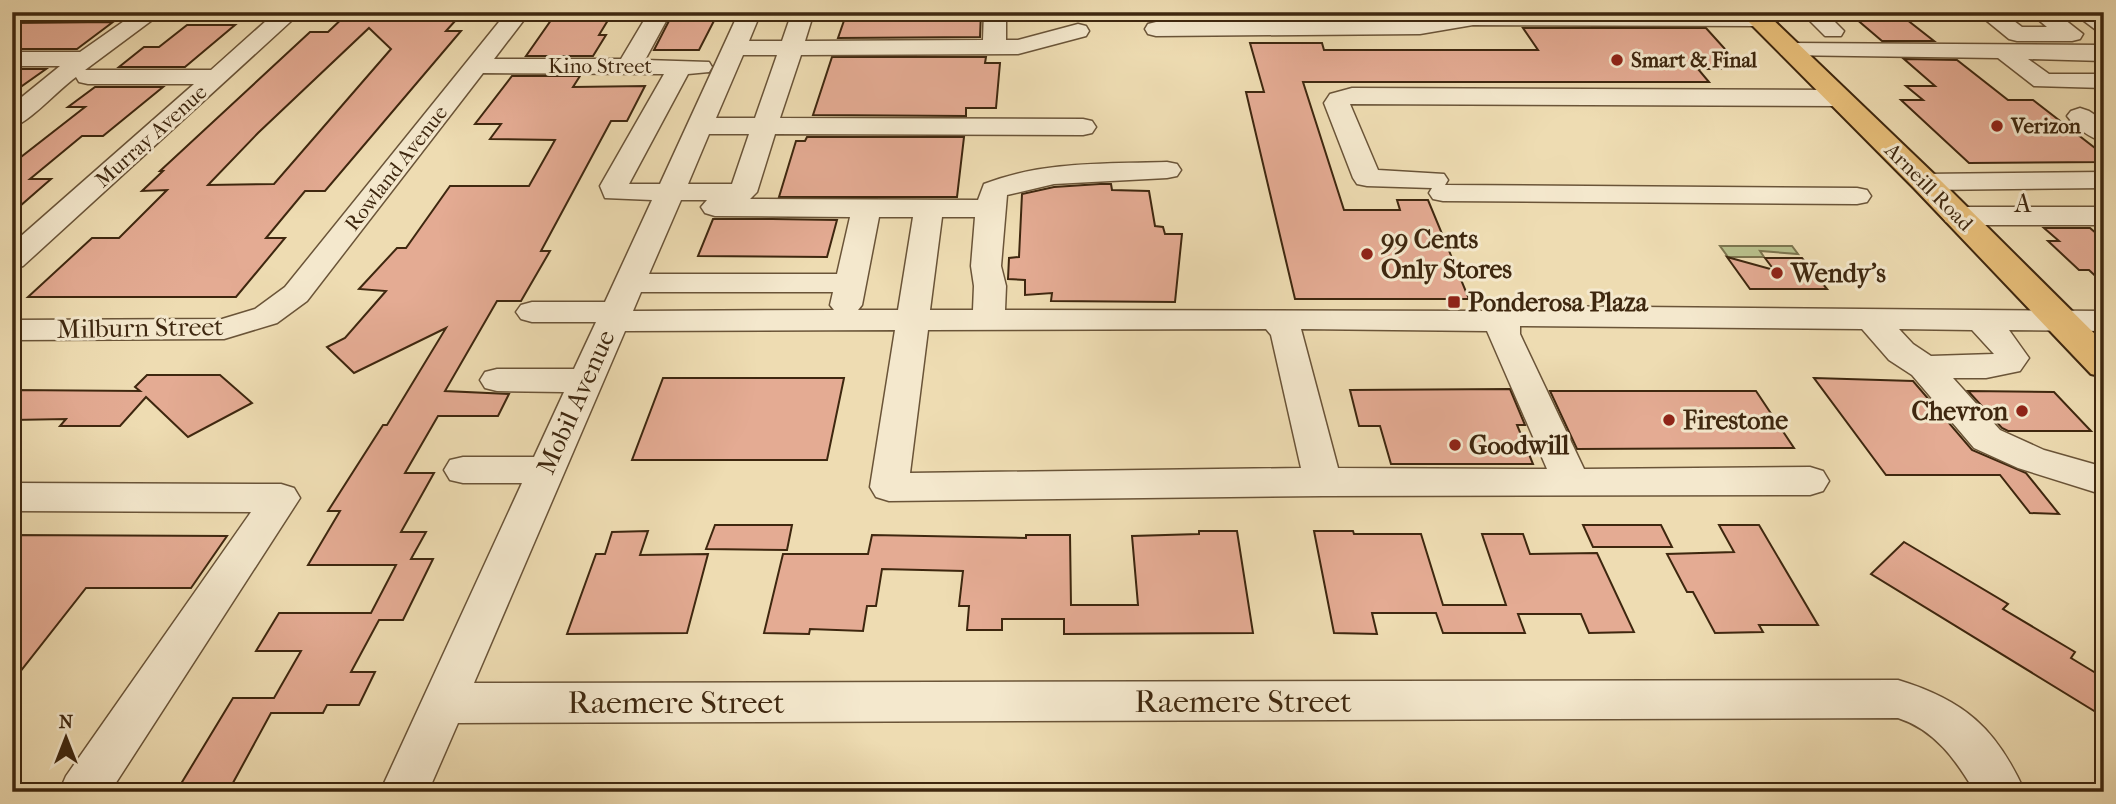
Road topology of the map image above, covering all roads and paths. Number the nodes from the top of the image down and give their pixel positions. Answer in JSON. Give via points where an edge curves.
{"nodes":[{"id":1,"x":152,"y":12,"type":"edge"},
{"id":2,"x":290,"y":12,"type":"edge"},
{"id":3,"x":519,"y":12,"type":"edge"},
{"id":4,"x":660,"y":12,"type":"edge"},
{"id":5,"x":750,"y":12,"type":"edge"},
{"id":6,"x":803,"y":12,"type":"edge"},
{"id":7,"x":995,"y":12,"type":"edge"},
{"id":8,"x":1812,"y":12,"type":"edge"},
{"id":9,"x":1987,"y":12,"type":"edge"},
{"id":10,"x":2040,"y":12,"type":"edge"},
{"id":11,"x":2083,"y":12,"type":"edge"},
{"id":12,"x":1761,"y":21,"type":"edge"},
{"id":13,"x":2104,"y":25,"type":"edge"},
{"id":14,"x":1156,"y":29,"type":"dead end"},
{"id":15,"x":1079,"y":31,"type":"dead end"},
{"id":16,"x":1833,"y":31,"type":"junction"},
{"id":17,"x":2010,"y":43,"type":"junction"},
{"id":18,"x":993,"y":47,"type":"junction"},
{"id":19,"x":792,"y":49,"type":"junction"},
{"id":20,"x":1790,"y":50,"type":"junction"},
{"id":21,"x":2103,"y":52,"type":"edge"},
{"id":22,"x":729,"y":57,"type":"junction"},
{"id":23,"x":12,"y":59,"type":"edge"},
{"id":24,"x":476,"y":66,"type":"junction"},
{"id":25,"x":629,"y":66,"type":"junction"},
{"id":26,"x":680,"y":67,"type":"junction"},
{"id":27,"x":86,"y":68,"type":"junction"},
{"id":28,"x":218,"y":77,"type":"junction"},
{"id":29,"x":2104,"y":81,"type":"edge"},
{"id":30,"x":1839,"y":98,"type":"junction"},
{"id":31,"x":2104,"y":117,"type":"edge"},
{"id":32,"x":12,"y":119,"type":"edge"},
{"id":33,"x":766,"y":125,"type":"junction"},
{"id":34,"x":1083,"y":127,"type":"dead end"},
{"id":35,"x":2104,"y":134,"type":"edge"},
{"id":36,"x":694,"y":135,"type":"junction"},
{"id":37,"x":638,"y":143,"type":"junction"},
{"id":38,"x":1167,"y":170,"type":"dead end"},
{"id":39,"x":2104,"y":180,"type":"edge"},
{"id":40,"x":1857,"y":196,"type":"dead end"},
{"id":41,"x":665,"y":200,"type":"junction"},
{"id":42,"x":1941,"y":200,"type":"junction"},
{"id":43,"x":2104,"y":204,"type":"edge"},
{"id":44,"x":867,"y":206,"type":"junction"},
{"id":45,"x":929,"y":209,"type":"junction"},
{"id":46,"x":990,"y":209,"type":"junction"},
{"id":47,"x":2104,"y":216,"type":"edge"},
{"id":48,"x":12,"y":260,"type":"edge"},
{"id":49,"x":850,"y":283,"type":"junction"},
{"id":50,"x":618,"y":305,"type":"junction"},
{"id":51,"x":532,"y":312,"type":"dead end"},
{"id":52,"x":266,"y":316,"type":"joint"},
{"id":53,"x":1871,"y":319,"type":"junction"},
{"id":54,"x":1980,"y":319,"type":"junction"},
{"id":55,"x":842,"y":320,"type":"junction"},
{"id":56,"x":914,"y":320,"type":"junction"},
{"id":57,"x":989,"y":320,"type":"junction"},
{"id":58,"x":1276,"y":320,"type":"junction"},
{"id":59,"x":2060,"y":320,"type":"junction"},
{"id":60,"x":1502,"y":321,"type":"junction"},
{"id":61,"x":2104,"y":321,"type":"edge"},
{"id":62,"x":12,"y":330,"type":"edge"},
{"id":63,"x":2104,"y":365,"type":"edge"},
{"id":64,"x":1924,"y":367,"type":"junction"},
{"id":65,"x":497,"y":380,"type":"dead end"},
{"id":66,"x":584,"y":381,"type":"junction"},
{"id":67,"x":463,"y":470,"type":"dead end"},
{"id":68,"x":546,"y":470,"type":"junction"},
{"id":69,"x":1810,"y":481,"type":"dead end"},
{"id":70,"x":2104,"y":481,"type":"edge"},
{"id":71,"x":1323,"y":482,"type":"junction"},
{"id":72,"x":1572,"y":483,"type":"junction"},
{"id":73,"x":12,"y":497,"type":"edge"},
{"id":74,"x":444,"y":703,"type":"junction"},
{"id":75,"x":83,"y":792,"type":"edge"},
{"id":76,"x":404,"y":792,"type":"edge"},
{"id":77,"x":2001,"y":792,"type":"edge"}],
"edges":[{"from":1,"to":27,"type":"street"},
{"from":2,"to":28,"type":"street","name":"Murray Avenue"},
{"from":3,"to":24,"type":"street","name":"Rowland Avenue"},
{"from":4,"to":25,"type":"street"},
{"from":5,"to":22,"type":"street","name":"Mobil Avenue"},
{"from":6,"to":19,"type":"street"},
{"from":7,"to":18,"type":"street"},
{"from":8,"to":16,"type":"street"},
{"from":9,"to":17,"type":"street"},
{"from":10,"to":17,"type":"street","via":[[2072,34]]},
{"from":11,"to":13,"type":"street"},
{"from":12,"to":14,"type":"street","via":[[1484,18],[1420,27]]},
{"from":12,"to":16,"type":"street"},
{"from":12,"to":20,"type":"main road","name":"Arneill Road"},
{"from":15,"to":18,"type":"street","name":"Kino Street","via":[[1018,47]]},
{"from":16,"to":17,"type":"street","via":[[1848,36]]},
{"from":17,"to":20,"type":"street"},
{"from":17,"to":21,"type":"street"},
{"from":17,"to":29,"type":"street","via":[[2043,81]]},
{"from":18,"to":19,"type":"street","name":"Kino Street"},
{"from":19,"to":22,"type":"street","name":"Kino Street"},
{"from":19,"to":33,"type":"street"},
{"from":20,"to":30,"type":"main road","name":"Arneill Road"},
{"from":22,"to":26,"type":"street","name":"Kino Street"},
{"from":22,"to":36,"type":"street","name":"Mobil Avenue"},
{"from":23,"to":27,"type":"street"},
{"from":24,"to":25,"type":"street","name":"Kino Street"},
{"from":24,"to":52,"type":"street","name":"Rowland Avenue","via":[[296,294]]},
{"from":25,"to":26,"type":"street","name":"Kino Street"},
{"from":26,"to":37,"type":"street"},
{"from":27,"to":28,"type":"street"},
{"from":27,"to":32,"type":"street","via":[[50,84]]},
{"from":28,"to":48,"type":"street","name":"Murray Avenue"},
{"from":30,"to":40,"type":"street","via":[[1432,94],[1352,95],[1337,104],[1367,178],[1439,187]]},
{"from":30,"to":42,"type":"main road","name":"Arneill Road"},
{"from":31,"to":35,"type":"street","via":[[2080,116]]},
{"from":33,"to":34,"type":"street"},
{"from":33,"to":36,"type":"street"},
{"from":33,"to":41,"type":"street","via":[[743,192]]},
{"from":36,"to":37,"type":"street"},
{"from":36,"to":41,"type":"street","name":"Mobil Avenue"},
{"from":37,"to":41,"type":"street","via":[[615,192]]},
{"from":38,"to":46,"type":"street","via":[[1031,177],[994,190]]},
{"from":39,"to":42,"type":"street"},
{"from":41,"to":44,"type":"street"},
{"from":41,"to":50,"type":"street","name":"Mobil Avenue"},
{"from":42,"to":43,"type":"street","name":"A"},
{"from":42,"to":47,"type":"street"},
{"from":42,"to":59,"type":"main road","name":"Arneill Road"},
{"from":44,"to":45,"type":"street"},
{"from":44,"to":49,"type":"street"},
{"from":45,"to":46,"type":"street"},
{"from":45,"to":56,"type":"street"},
{"from":46,"to":57,"type":"street"},
{"from":49,"to":50,"type":"street"},
{"from":49,"to":55,"type":"street"},
{"from":50,"to":51,"type":"street"},
{"from":50,"to":55,"type":"street"},
{"from":50,"to":66,"type":"street","name":"Mobil Avenue"},
{"from":52,"to":62,"type":"street","name":"Milburn Street","via":[[204,330]]},
{"from":53,"to":54,"type":"street"},
{"from":53,"to":60,"type":"street","via":[[1517,316]]},
{"from":53,"to":64,"type":"street","via":[[1901,352]]},
{"from":54,"to":59,"type":"street"},
{"from":54,"to":64,"type":"street","via":[[2007,348],[2012,358],[2008,363]]},
{"from":55,"to":56,"type":"street"},
{"from":56,"to":57,"type":"street"},
{"from":56,"to":71,"type":"street","via":[[889,487]]},
{"from":57,"to":58,"type":"street"},
{"from":58,"to":60,"type":"street"},
{"from":58,"to":71,"type":"street","via":[[1287,333]]},
{"from":59,"to":61,"type":"street"},
{"from":59,"to":63,"type":"main road","name":"Arneill Road"},
{"from":60,"to":72,"type":"street"},
{"from":64,"to":70,"type":"street","via":[[1987,439],[2031,459]]},
{"from":65,"to":66,"type":"street"},
{"from":66,"to":68,"type":"street","name":"Mobil Avenue"},
{"from":67,"to":68,"type":"street"},
{"from":68,"to":74,"type":"street","name":"Mobil Avenue"},
{"from":69,"to":72,"type":"street"},
{"from":71,"to":72,"type":"street"},
{"from":73,"to":75,"type":"street","via":[[281,498]]},
{"from":74,"to":76,"type":"street","name":"Mobil Avenue"},
{"from":74,"to":77,"type":"street","name":"Raemere Street","via":[[1898,699],[1932,711],[1958,729]]}]}
